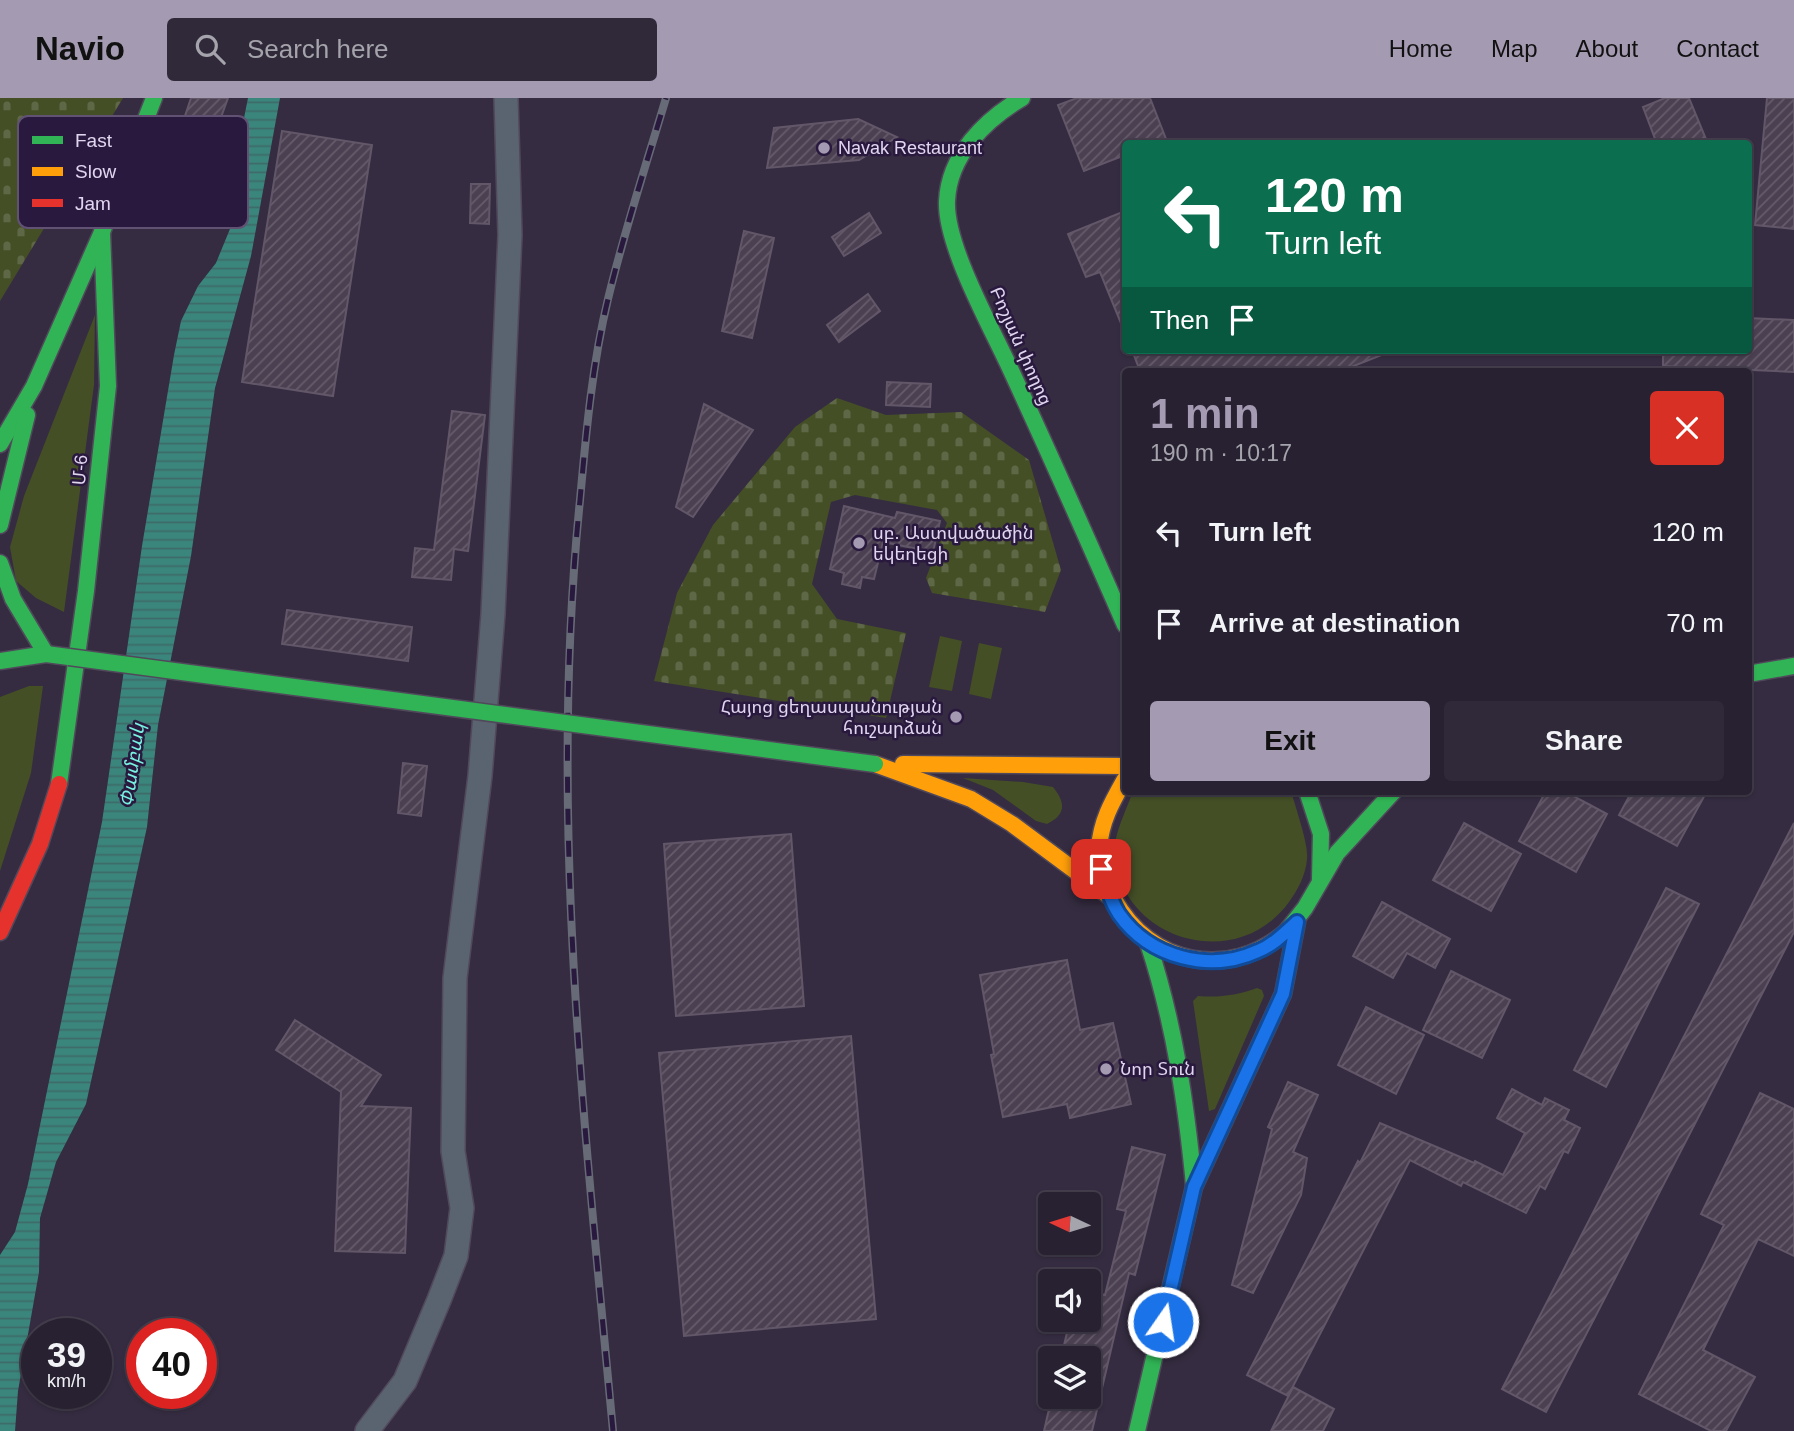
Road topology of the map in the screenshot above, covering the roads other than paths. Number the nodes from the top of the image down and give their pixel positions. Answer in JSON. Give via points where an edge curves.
{"nodes":[{"id":1,"x":154,"y":98,"type":"edge"},
{"id":2,"x":506,"y":98,"type":"edge"},
{"id":3,"x":1022,"y":98,"type":"edge"},
{"id":4,"x":147,"y":116,"type":"edge"},
{"id":5,"x":104,"y":228,"type":"edge"},
{"id":6,"x":102,"y":232,"type":"junction"},
{"id":7,"x":34,"y":386,"type":"junction"},
{"id":8,"x":0,"y":444,"type":"edge"},
{"id":9,"x":0,"y":525,"type":"edge"},
{"id":10,"x":0,"y":563,"type":"edge"},
{"id":11,"x":1122,"y":618,"type":"edge"},
{"id":12,"x":12,"y":631,"type":"dead end"},
{"id":13,"x":46,"y":654,"type":"junction"},
{"id":14,"x":0,"y":662,"type":"edge"},
{"id":15,"x":1794,"y":666,"type":"edge"},
{"id":16,"x":1752,"y":673,"type":"edge"},
{"id":17,"x":0,"y":676,"type":"edge"},
{"id":18,"x":875,"y":764,"type":"junction"},
{"id":19,"x":1122,"y":766,"type":"edge"},
{"id":20,"x":1122,"y":783,"type":"edge"},
{"id":21,"x":1309,"y":795,"type":"edge"},
{"id":22,"x":1390,"y":795,"type":"edge"},
{"id":23,"x":1320,"y":879,"type":"junction"},
{"id":24,"x":1109,"y":896,"type":"junction"},
{"id":25,"x":1297,"y":922,"type":"junction"},
{"id":26,"x":0,"y":932,"type":"edge"},
{"id":27,"x":1149,"y":943,"type":"junction"},
{"id":28,"x":1194,"y":1187,"type":"junction"},
{"id":29,"x":367,"y":1431,"type":"edge"},
{"id":30,"x":1137,"y":1431,"type":"edge"}],
"edges":[{"from":1,"to":4,"type":"main road","number":"Մ-6"},
{"from":2,"to":29,"type":"street","via":[[510,235],[493,614],[480,776],[455,978],[453,1151],[462,1208],[456,1256],[405,1381]]},
{"from":3,"to":11,"type":"main road","name":"Բոշյան փողոց","via":[[983,127],[966,148],[947,202],[950,226],[992,331]]},
{"from":5,"to":6,"type":"main road","number":"Մ-6"},
{"from":6,"to":7,"type":"main road","number":"Մ-6"},
{"from":6,"to":26,"type":"main road","name":"Մ-6","number":"Մ-6","via":[[108,386],[60,781],[40,844]]},
{"from":7,"to":8,"type":"main road","number":"Մ-6"},
{"from":7,"to":9,"type":"main road","number":"Մ-6"},
{"from":10,"to":13,"type":"main road","via":[[11,595]]},
{"from":12,"to":13,"type":"main road"},
{"from":13,"to":14,"type":"main road"},
{"from":13,"to":17,"type":"main road"},
{"from":13,"to":18,"type":"main road","bridge":true},
{"from":15,"to":16,"type":"main road"},
{"from":18,"to":19,"type":"main road"},
{"from":18,"to":24,"type":"main road","via":[[971,799]]},
{"from":20,"to":24,"type":"main road","via":[[1105,813],[1100,841],[1101,869]]},
{"from":21,"to":23,"type":"main road","via":[[1321,829]]},
{"from":22,"to":23,"type":"main road","via":[[1338,852]]},
{"from":23,"to":25,"type":"main road"},
{"from":24,"to":27,"type":"main road","via":[[1132,930]]},
{"from":25,"to":27,"type":"main road","via":[[1280,939],[1238,959],[1192,960]]},
{"from":25,"to":28,"type":"main road","via":[[1283,994]]},
{"from":27,"to":28,"type":"main road","via":[[1164,986],[1186,1104]]},
{"from":28,"to":30,"type":"main road"}]}
